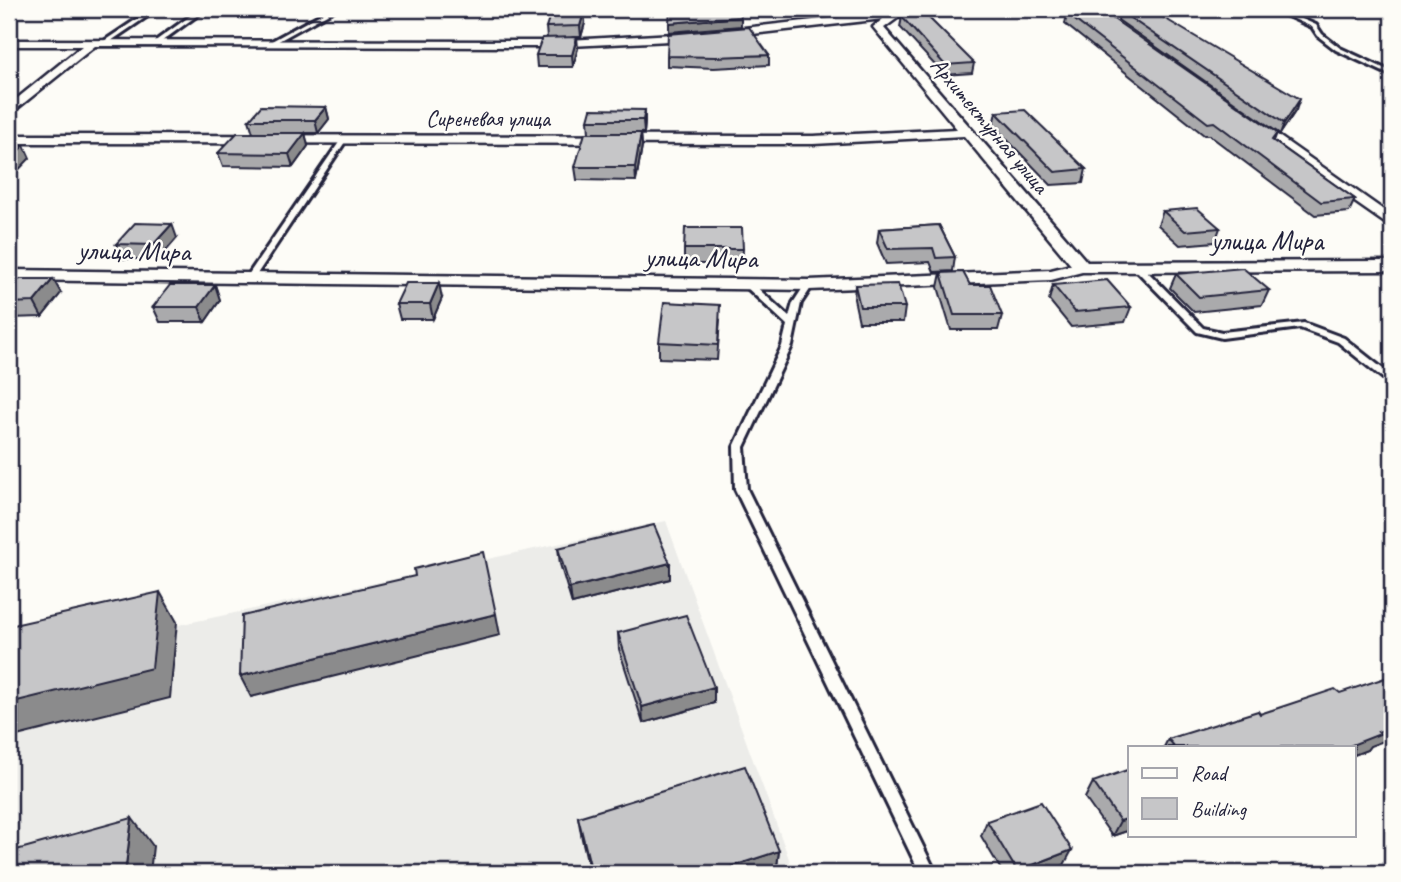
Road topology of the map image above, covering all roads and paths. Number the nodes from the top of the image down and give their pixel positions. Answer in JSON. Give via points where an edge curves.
{"nodes":[{"id":1,"x":155,"y":9,"type":"edge"},
{"id":2,"x":203,"y":9,"type":"edge"},
{"id":3,"x":333,"y":9,"type":"edge"},
{"id":4,"x":950,"y":9,"type":"edge"},
{"id":5,"x":1276,"y":9,"type":"edge"},
{"id":6,"x":895,"y":15,"type":"junction"},
{"id":7,"x":9,"y":43,"type":"edge"},
{"id":8,"x":100,"y":43,"type":"junction"},
{"id":9,"x":156,"y":43,"type":"junction"},
{"id":10,"x":271,"y":43,"type":"junction"},
{"id":11,"x":1392,"y":74,"type":"edge"},
{"id":12,"x":9,"y":111,"type":"edge"},
{"id":13,"x":1236,"y":112,"type":"edge"},
{"id":14,"x":968,"y":132,"type":"junction"},
{"id":15,"x":9,"y":139,"type":"edge"},
{"id":16,"x":344,"y":139,"type":"junction"},
{"id":17,"x":1392,"y":223,"type":"edge"},
{"id":18,"x":1392,"y":266,"type":"edge"},
{"id":19,"x":1082,"y":267,"type":"junction"},
{"id":20,"x":1138,"y":267,"type":"junction"},
{"id":21,"x":9,"y":275,"type":"edge"},
{"id":22,"x":250,"y":278,"type":"junction"},
{"id":23,"x":748,"y":284,"type":"junction"},
{"id":24,"x":809,"y":285,"type":"junction"},
{"id":25,"x":792,"y":324,"type":"junction"},
{"id":26,"x":1392,"y":381,"type":"edge"},
{"id":27,"x":928,"y":873,"type":"edge"}],
"edges":[{"from":1,"to":8,"type":"lane"},
{"from":2,"to":9,"type":"lane"},
{"from":3,"to":10,"type":"lane"},
{"from":4,"to":6,"type":"street"},
{"from":5,"to":11,"type":"lane","via":[[1314,26],[1318,36]]},
{"from":6,"to":10,"type":"street","via":[[629,41]]},
{"from":6,"to":14,"type":"street","name":"Архитектурная улица","via":[[878,27]]},
{"from":7,"to":8,"type":"street"},
{"from":8,"to":9,"type":"street"},
{"from":8,"to":12,"type":"street"},
{"from":9,"to":10,"type":"street"},
{"from":13,"to":17,"type":"street"},
{"from":14,"to":16,"type":"street","name":"Сиреневая улица","via":[[813,140]]},
{"from":14,"to":19,"type":"street","name":"Архитектурная улица"},
{"from":15,"to":16,"type":"street","name":"Сиреневая улица"},
{"from":16,"to":22,"type":"lane"},
{"from":18,"to":20,"type":"street","name":"улица Мира"},
{"from":19,"to":20,"type":"street","name":"улица Мира"},
{"from":19,"to":24,"type":"street","name":"улица Мира","via":[[1051,275]]},
{"from":20,"to":26,"type":"lane","via":[[1200,330],[1222,335],[1301,325],[1341,340]]},
{"from":21,"to":22,"type":"street","name":"улица Мира"},
{"from":22,"to":23,"type":"street","name":"улица Мира"},
{"from":23,"to":24,"type":"street","name":"улица Мира"},
{"from":23,"to":25,"type":"lane"},
{"from":24,"to":25,"type":"lane","via":[[797,303]]},
{"from":25,"to":27,"type":"lane","via":[[787,346],[739,447],[741,489]]}]}
